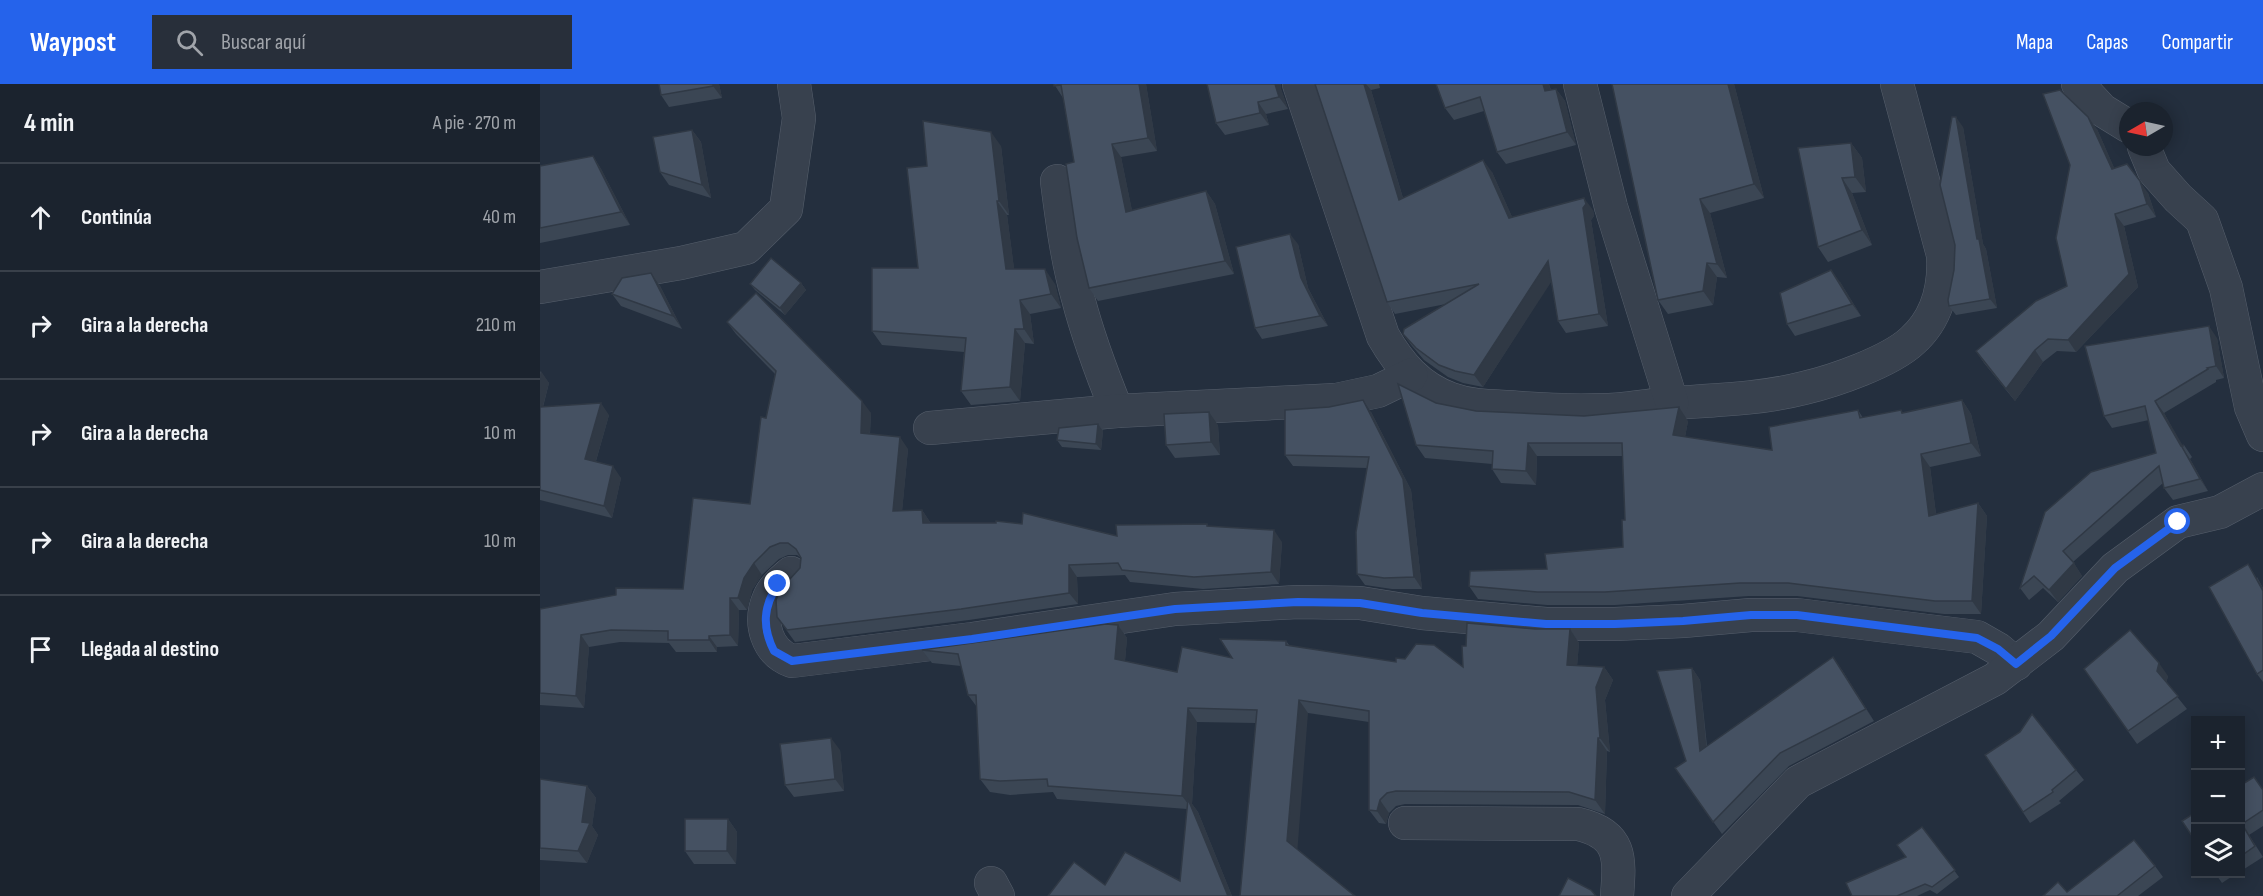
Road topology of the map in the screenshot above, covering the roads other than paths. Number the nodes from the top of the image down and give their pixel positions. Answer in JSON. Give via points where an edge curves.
{"nodes":[{"id":1,"x":794,"y":84,"type":"edge"},
{"id":2,"x":1299,"y":84,"type":"edge"},
{"id":3,"x":1580,"y":84,"type":"edge"},
{"id":4,"x":1897,"y":84,"type":"edge"},
{"id":5,"x":2078,"y":84,"type":"edge"},
{"id":6,"x":2119,"y":120,"type":"edge"},
{"id":7,"x":2148,"y":156,"type":"edge"},
{"id":8,"x":1057,"y":181,"type":"dead end"},
{"id":9,"x":540,"y":287,"type":"edge"},
{"id":10,"x":1411,"y":375,"type":"junction"},
{"id":11,"x":1672,"y":403,"type":"junction"},
{"id":12,"x":1117,"y":411,"type":"junction"},
{"id":13,"x":930,"y":428,"type":"dead end"},
{"id":14,"x":2263,"y":435,"type":"edge"},
{"id":15,"x":2263,"y":489,"type":"edge"},
{"id":16,"x":791,"y":573,"type":"dead end"},
{"id":17,"x":2016,"y":664,"type":"junction"},
{"id":18,"x":1405,"y":823,"type":"dead end"},
{"id":19,"x":1617,"y":896,"type":"edge"},
{"id":20,"x":1688,"y":896,"type":"edge"}],
"edges":[{"from":1,"to":9,"type":"street","via":[[799,118],[786,209],[746,248]]},
{"from":2,"to":10,"type":"street","via":[[1383,336]]},
{"from":3,"to":11,"type":"street","via":[[1611,207]]},
{"from":4,"to":11,"type":"street","via":[[1943,255],[1941,294],[1924,327],[1898,351],[1851,373],[1804,388],[1739,399]]},
{"from":5,"to":6,"type":"street","via":[[2102,110]]},
{"from":7,"to":14,"type":"street","via":[[2154,171],[2202,220],[2226,288],[2251,407]]},
{"from":8,"to":12,"type":"street","via":[[1077,297]]},
{"from":10,"to":11,"type":"street","via":[[1429,389],[1473,405],[1606,410]]},
{"from":10,"to":12,"type":"street","via":[[1378,391],[1336,400]]},
{"from":12,"to":13,"type":"street"},
{"from":15,"to":17,"type":"street","via":[[2220,512],[2178,522],[2115,568],[2051,636]]},
{"from":16,"to":17,"type":"street","via":[[769,597],[765,627],[774,651],[792,661],[1175,609],[1298,602],[1360,603],[1546,624],[1797,615],[1977,638]]},
{"from":17,"to":20,"type":"street","via":[[1995,679],[1798,782]]},
{"from":18,"to":19,"type":"street","via":[[1588,826],[1607,837],[1616,849],[1620,862]]}]}
